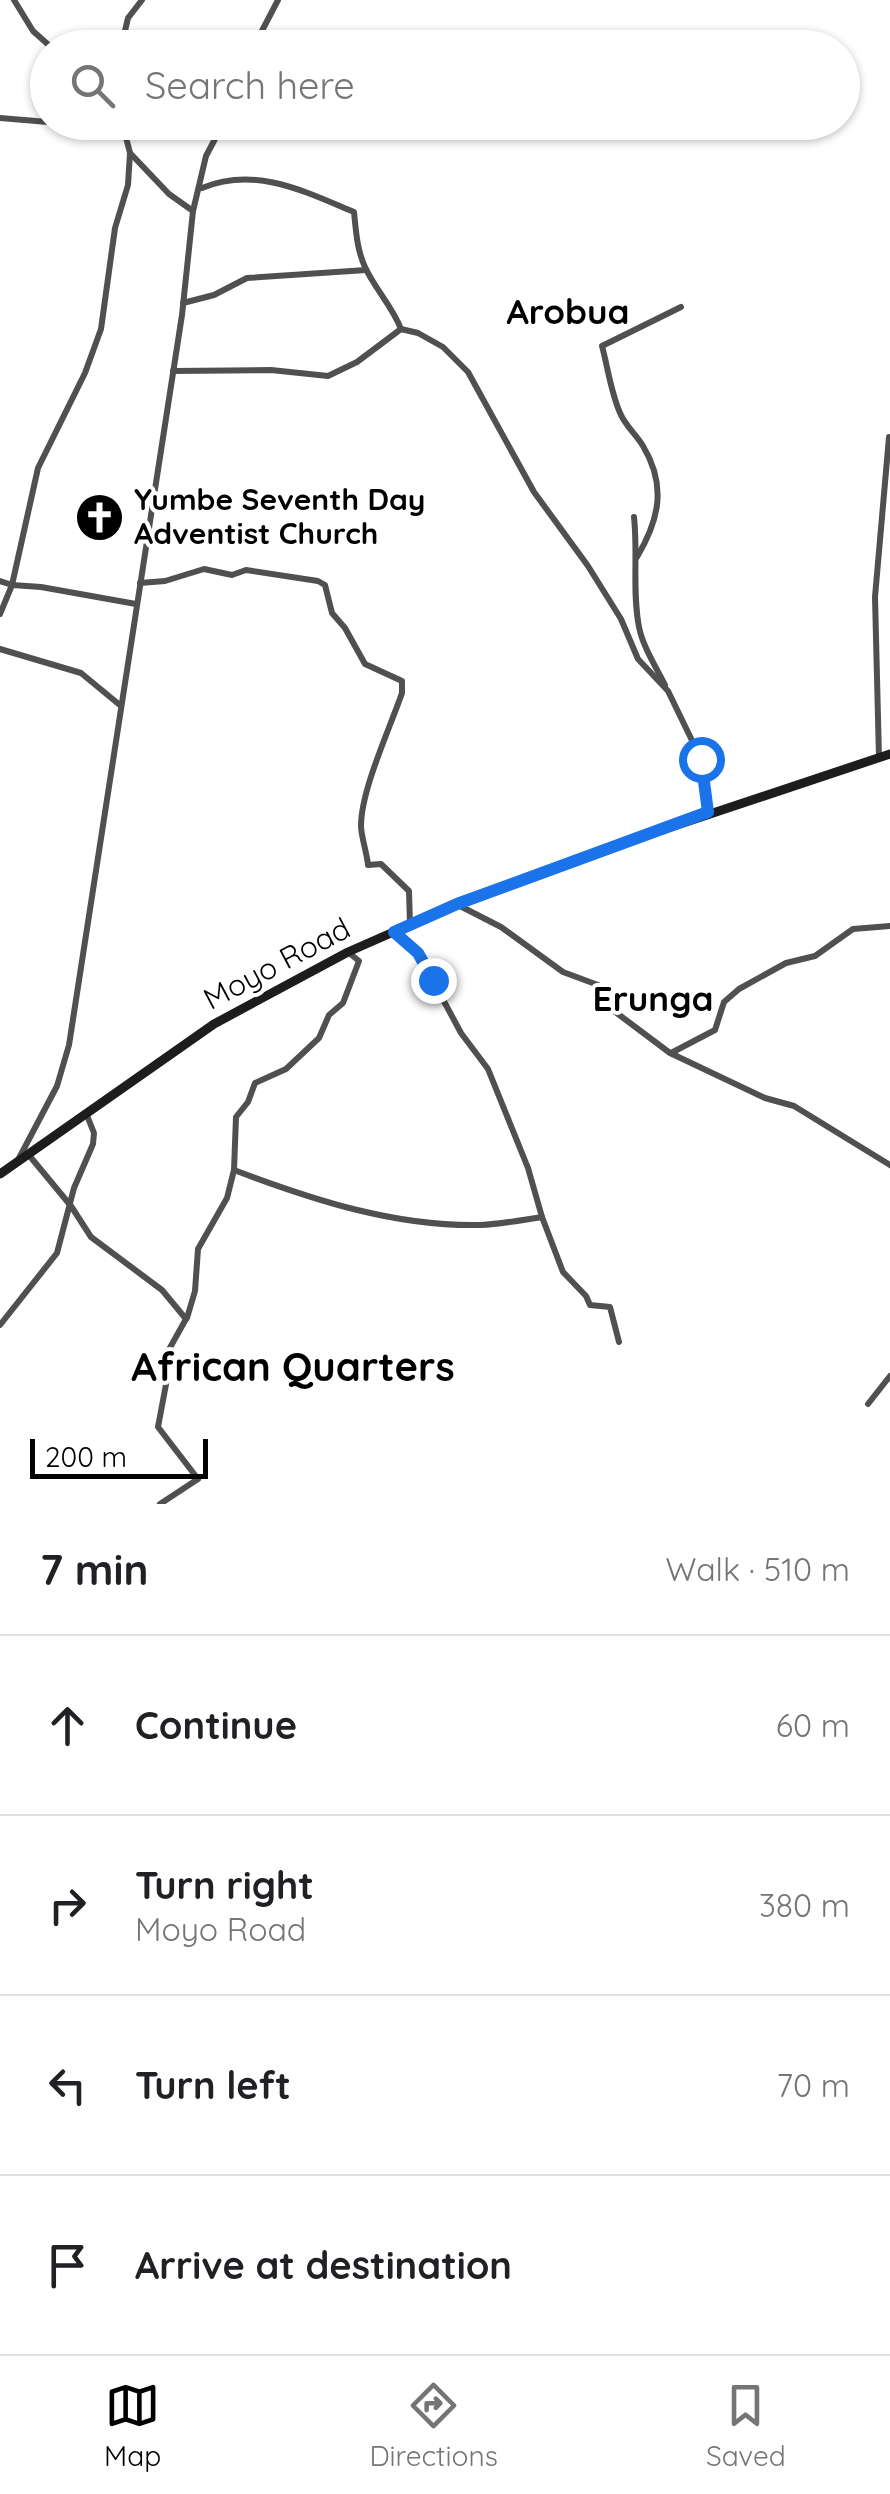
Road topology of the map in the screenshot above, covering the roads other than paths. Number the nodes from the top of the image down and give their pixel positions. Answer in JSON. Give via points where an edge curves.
{"nodes":[{"id":1,"x":14,"y":0,"type":"edge"},
{"id":2,"x":142,"y":0,"type":"edge"},
{"id":3,"x":278,"y":0,"type":"edge"},
{"id":4,"x":32,"y":30,"type":"edge"},
{"id":5,"x":125,"y":30,"type":"edge"},
{"id":6,"x":262,"y":30,"type":"edge"},
{"id":7,"x":0,"y":118,"type":"edge"},
{"id":8,"x":30,"y":120,"type":"edge"},
{"id":9,"x":126,"y":140,"type":"edge"},
{"id":10,"x":214,"y":140,"type":"edge"},
{"id":11,"x":130,"y":154,"type":"junction"},
{"id":12,"x":200,"y":188,"type":"junction"},
{"id":13,"x":192,"y":210,"type":"junction"},
{"id":14,"x":366,"y":270,"type":"junction"},
{"id":15,"x":183,"y":303,"type":"junction"},
{"id":16,"x":682,"y":307,"type":"dead end"},
{"id":17,"x":400,"y":330,"type":"junction"},
{"id":18,"x":172,"y":372,"type":"junction"},
{"id":19,"x":889,"y":437,"type":"edge"},
{"id":20,"x":634,"y":517,"type":"dead end"},
{"id":21,"x":638,"y":557,"type":"junction"},
{"id":22,"x":0,"y":580,"type":"edge"},
{"id":23,"x":140,"y":583,"type":"junction"},
{"id":24,"x":12,"y":586,"type":"junction"},
{"id":25,"x":136,"y":604,"type":"junction"},
{"id":26,"x":0,"y":614,"type":"edge"},
{"id":27,"x":0,"y":649,"type":"edge"},
{"id":28,"x":668,"y":690,"type":"junction"},
{"id":29,"x":121,"y":706,"type":"junction"},
{"id":30,"x":884,"y":756,"type":"edge"},
{"id":31,"x":708,"y":812,"type":"junction"},
{"id":32,"x":457,"y":904,"type":"junction"},
{"id":33,"x":410,"y":925,"type":"junction"},
{"id":34,"x":890,"y":926,"type":"edge"},
{"id":35,"x":394,"y":932,"type":"junction"},
{"id":36,"x":348,"y":952,"type":"junction"},
{"id":37,"x":670,"y":1053,"type":"junction"},
{"id":38,"x":86,"y":1112,"type":"junction"},
{"id":39,"x":28,"y":1154,"type":"junction"},
{"id":40,"x":16,"y":1163,"type":"junction"},
{"id":41,"x":890,"y":1165,"type":"edge"},
{"id":42,"x":234,"y":1170,"type":"junction"},
{"id":43,"x":0,"y":1174,"type":"edge"},
{"id":44,"x":71,"y":1206,"type":"junction"},
{"id":45,"x":542,"y":1217,"type":"junction"},
{"id":46,"x":186,"y":1319,"type":"junction"},
{"id":47,"x":0,"y":1325,"type":"edge"},
{"id":48,"x":619,"y":1342,"type":"dead end"},
{"id":49,"x":890,"y":1376,"type":"edge"},
{"id":50,"x":868,"y":1404,"type":"dead end"},
{"id":51,"x":160,"y":1504,"type":"edge"}],
"edges":[{"from":1,"to":4,"type":"street"},
{"from":2,"to":5,"type":"street"},
{"from":3,"to":6,"type":"street"},
{"from":7,"to":8,"type":"street"},
{"from":9,"to":11,"type":"street"},
{"from":10,"to":12,"type":"street"},
{"from":11,"to":13,"type":"street"},
{"from":11,"to":24,"type":"street","via":[[101,330],[38,468]]},
{"from":12,"to":13,"type":"street"},
{"from":12,"to":14,"type":"street","via":[[236,177],[290,185],[354,212]]},
{"from":13,"to":15,"type":"street"},
{"from":14,"to":15,"type":"street","via":[[247,278]]},
{"from":14,"to":17,"type":"street"},
{"from":15,"to":18,"type":"street"},
{"from":16,"to":21,"type":"street","via":[[602,346],[621,416],[656,478],[653,530]]},
{"from":17,"to":18,"type":"street","via":[[328,376]]},
{"from":17,"to":28,"type":"street","via":[[443,347],[468,372],[534,492],[621,619],[638,658]]},
{"from":18,"to":23,"type":"street"},
{"from":19,"to":30,"type":"street","via":[[874,610]]},
{"from":20,"to":21,"type":"street"},
{"from":21,"to":28,"type":"street","via":[[639,631]]},
{"from":22,"to":24,"type":"street"},
{"from":23,"to":25,"type":"street"},
{"from":23,"to":33,"type":"street","via":[[204,569],[318,581],[365,664],[402,681],[360,828],[368,865],[382,864],[409,890]]},
{"from":24,"to":25,"type":"street"},
{"from":24,"to":26,"type":"street"},
{"from":25,"to":29,"type":"street"},
{"from":27,"to":29,"type":"street","via":[[82,673]]},
{"from":28,"to":31,"type":"street","via":[[701,759]]},
{"from":29,"to":40,"type":"street","via":[[69,1045]]},
{"from":30,"to":31,"type":"main road","name":"Moyo Road"},
{"from":31,"to":32,"type":"main road","name":"Moyo Road"},
{"from":32,"to":33,"type":"main road","name":"Moyo Road"},
{"from":32,"to":37,"type":"street","via":[[563,972],[598,985],[610,1008]]},
{"from":33,"to":35,"type":"main road","name":"Moyo Road"},
{"from":34,"to":37,"type":"street","via":[[853,929],[815,956],[786,963],[739,989],[724,1002],[715,1030]]},
{"from":35,"to":36,"type":"main road","name":"Moyo Road"},
{"from":35,"to":45,"type":"street","via":[[418,953],[488,1069]]},
{"from":36,"to":38,"type":"main road","name":"Moyo Road","via":[[214,1024]]},
{"from":36,"to":42,"type":"street","via":[[360,962],[343,1003],[286,1069],[255,1083],[236,1116]]},
{"from":37,"to":41,"type":"street","via":[[794,1106]]},
{"from":38,"to":39,"type":"main road","name":"Moyo Road"},
{"from":38,"to":44,"type":"street","via":[[93,1144]]},
{"from":39,"to":40,"type":"main road","name":"Moyo Road"},
{"from":39,"to":44,"type":"street"},
{"from":40,"to":43,"type":"main road","name":"Moyo Road"},
{"from":42,"to":45,"type":"street","via":[[305,1197],[412,1221],[482,1225]]},
{"from":42,"to":46,"type":"street","via":[[228,1198],[198,1249]]},
{"from":44,"to":46,"type":"street","via":[[91,1238],[162,1290]]},
{"from":44,"to":47,"type":"street","via":[[52,1263]]},
{"from":45,"to":48,"type":"street","via":[[563,1272],[590,1305],[610,1307]]},
{"from":46,"to":51,"type":"street","via":[[168,1353],[158,1428],[198,1479]]},
{"from":49,"to":50,"type":"street"}]}
